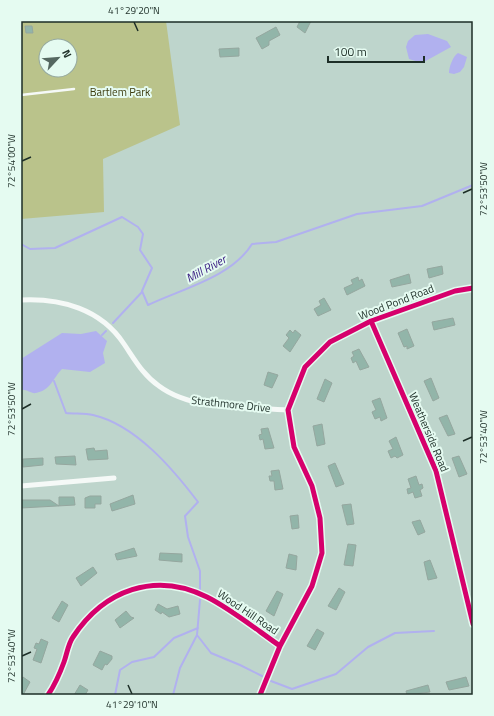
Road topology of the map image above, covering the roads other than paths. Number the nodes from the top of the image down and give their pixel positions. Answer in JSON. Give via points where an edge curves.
{"nodes":[{"id":1,"x":74,"y":89,"type":"dead end"},
{"id":2,"x":21,"y":95,"type":"edge"},
{"id":3,"x":473,"y":288,"type":"edge"},
{"id":4,"x":21,"y":300,"type":"edge"},
{"id":5,"x":371,"y":321,"type":"junction"},
{"id":6,"x":288,"y":410,"type":"junction"},
{"id":7,"x":114,"y":478,"type":"dead end"},
{"id":8,"x":21,"y":486,"type":"edge"},
{"id":9,"x":473,"y":624,"type":"edge"},
{"id":10,"x":280,"y":646,"type":"junction"},
{"id":11,"x":48,"y":695,"type":"edge"},
{"id":12,"x":260,"y":695,"type":"edge"}],
"edges":[{"from":1,"to":2,"type":"lane"},
{"from":3,"to":5,"type":"street","name":"Wood Pond Road","via":[[455,291]]},
{"from":4,"to":6,"type":"street","name":"Strathmore Drive","via":[[58,301],[99,318],[124,344],[145,374],[159,387],[177,397],[194,402]]},
{"from":5,"to":6,"type":"street","name":"Wood Pond Road","via":[[330,342],[305,367]]},
{"from":5,"to":9,"type":"street","name":"Weatherside Road","via":[[436,471]]},
{"from":6,"to":10,"type":"street","via":[[294,447],[312,486],[320,518],[322,553],[312,586]]},
{"from":7,"to":8,"type":"street"},
{"from":10,"to":11,"type":"street","name":"Wood Hill Road","via":[[207,597],[182,587],[162,585],[133,589],[110,598],[91,613],[72,638],[63,665]]},
{"from":10,"to":12,"type":"street"}]}
